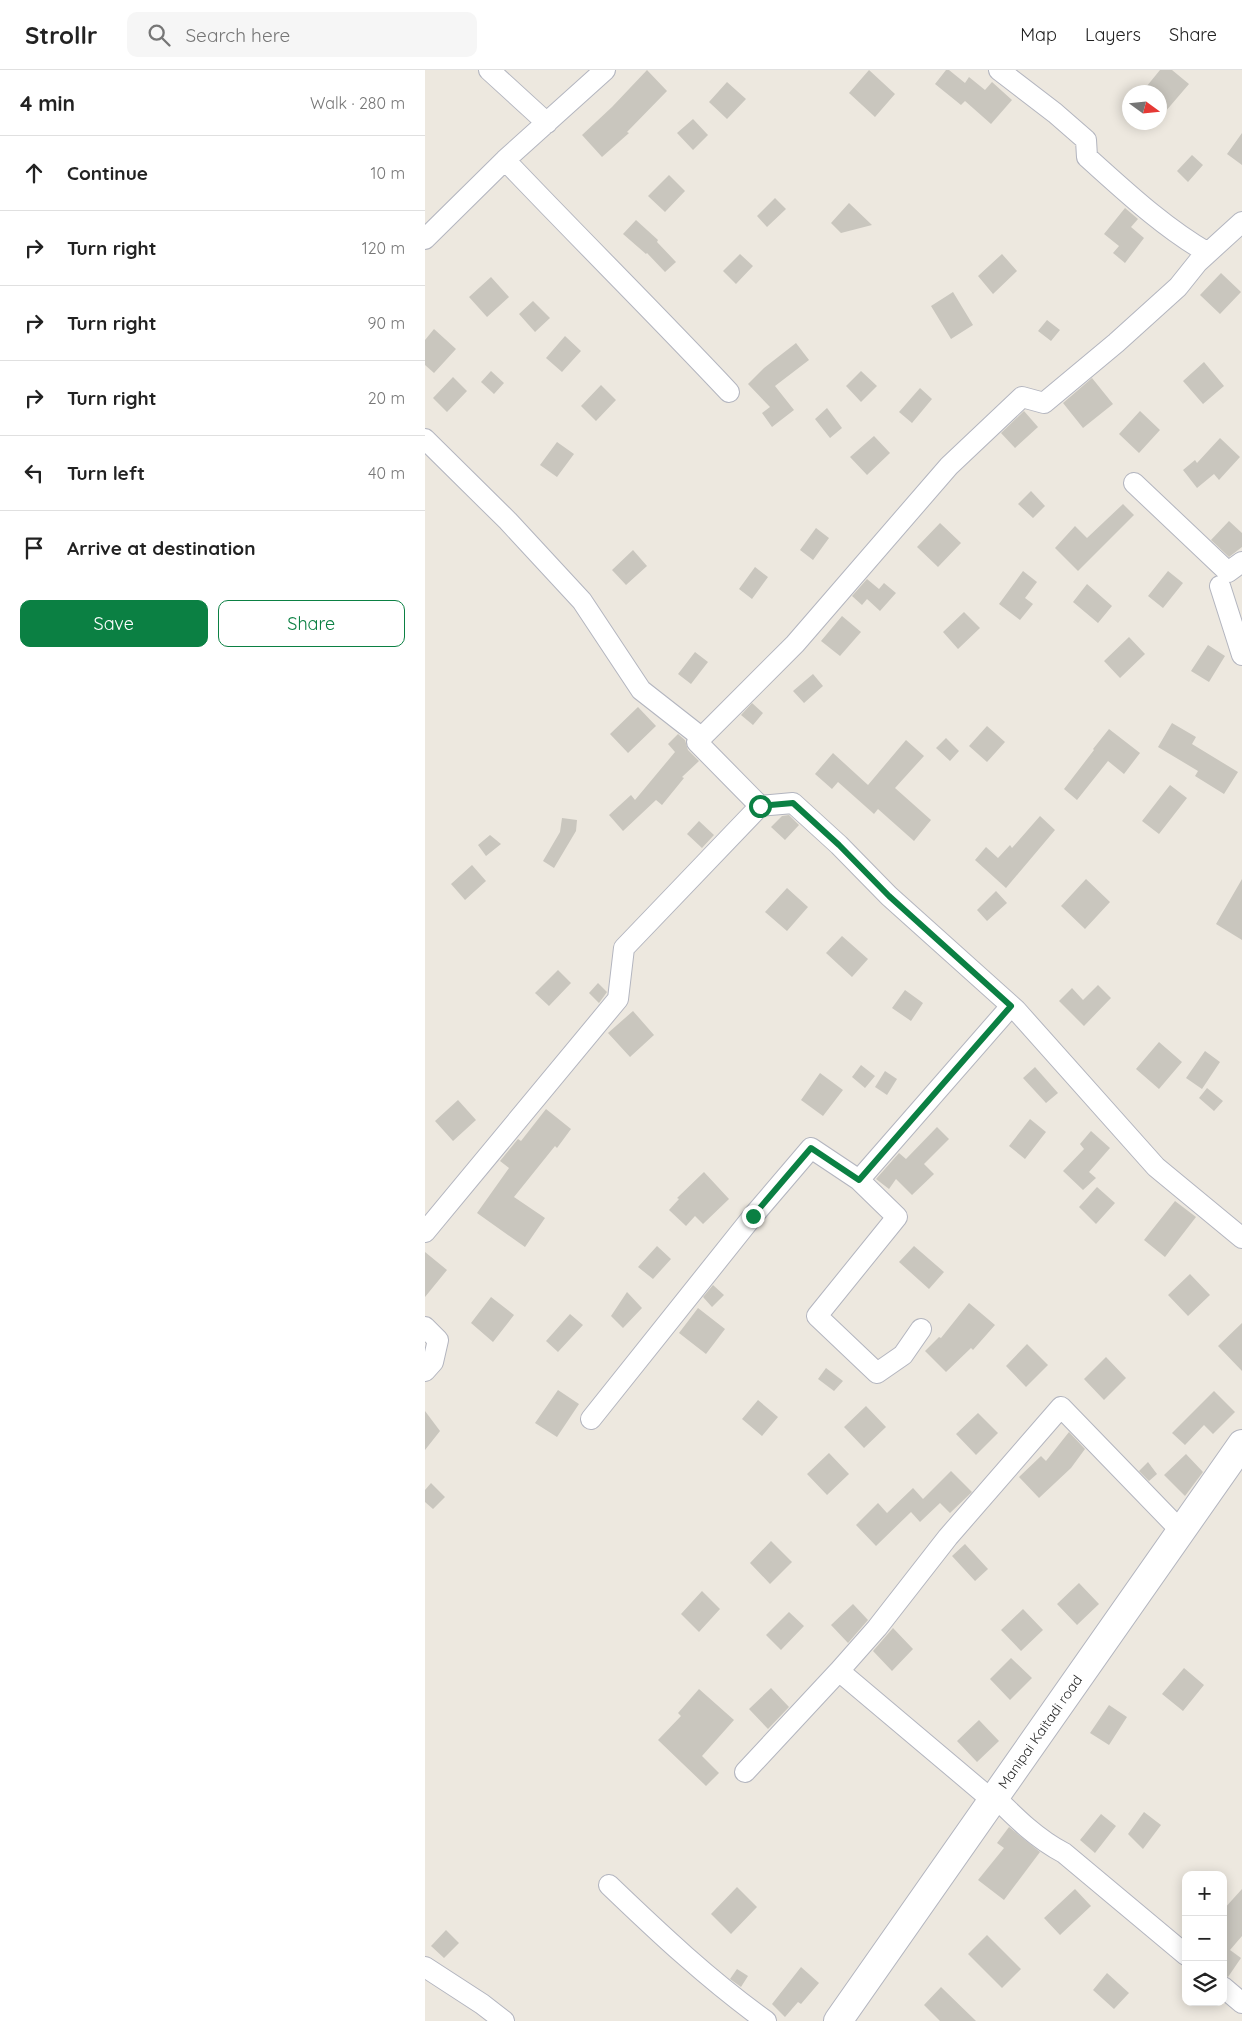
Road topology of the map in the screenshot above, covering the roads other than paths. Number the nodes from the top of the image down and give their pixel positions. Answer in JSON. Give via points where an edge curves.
{"nodes":[{"id":1,"x":489,"y":70,"type":"edge"},
{"id":2,"x":605,"y":70,"type":"edge"},
{"id":3,"x":999,"y":70,"type":"edge"},
{"id":4,"x":547,"y":123,"type":"junction"},
{"id":5,"x":505,"y":160,"type":"junction"},
{"id":6,"x":1242,"y":222,"type":"edge"},
{"id":7,"x":425,"y":239,"type":"edge"},
{"id":8,"x":1208,"y":253,"type":"junction"},
{"id":9,"x":729,"y":392,"type":"dead end"},
{"id":10,"x":425,"y":439,"type":"edge"},
{"id":11,"x":1134,"y":483,"type":"dead end"},
{"id":12,"x":1242,"y":562,"type":"edge"},
{"id":13,"x":1220,"y":586,"type":"dead end"},
{"id":14,"x":1242,"y":655,"type":"edge"},
{"id":15,"x":701,"y":737,"type":"junction"},
{"id":16,"x":760,"y":806,"type":"junction"},
{"id":17,"x":1011,"y":1006,"type":"junction"},
{"id":18,"x":859,"y":1180,"type":"junction"},
{"id":19,"x":425,"y":1232,"type":"edge"},
{"id":20,"x":1242,"y":1238,"type":"edge"},
{"id":21,"x":425,"y":1327,"type":"edge"},
{"id":22,"x":921,"y":1329,"type":"dead end"},
{"id":23,"x":425,"y":1371,"type":"edge"},
{"id":24,"x":591,"y":1419,"type":"dead end"},
{"id":25,"x":1242,"y":1444,"type":"edge"},
{"id":26,"x":1181,"y":1531,"type":"junction"},
{"id":27,"x":839,"y":1671,"type":"junction"},
{"id":28,"x":745,"y":1772,"type":"dead end"},
{"id":29,"x":994,"y":1799,"type":"junction"},
{"id":30,"x":609,"y":1885,"type":"dead end"},
{"id":31,"x":1182,"y":1952,"type":"edge"},
{"id":32,"x":425,"y":1966,"type":"edge"},
{"id":33,"x":1227,"y":1990,"type":"edge"},
{"id":34,"x":1242,"y":2002,"type":"edge"},
{"id":35,"x":505,"y":2021,"type":"edge"},
{"id":36,"x":766,"y":2021,"type":"edge"},
{"id":37,"x":838,"y":2021,"type":"edge"}],
"edges":[{"from":1,"to":4,"type":"street"},
{"from":2,"to":4,"type":"street"},
{"from":3,"to":8,"type":"street","via":[[1086,140],[1087,157],[1141,205]]},
{"from":4,"to":5,"type":"street"},
{"from":5,"to":7,"type":"street"},
{"from":5,"to":9,"type":"street"},
{"from":6,"to":8,"type":"street"},
{"from":8,"to":15,"type":"street","via":[[1178,287],[1044,403],[1022,397],[949,466],[795,644]]},
{"from":10,"to":15,"type":"street","via":[[509,521],[582,601],[641,690]]},
{"from":11,"to":12,"type":"street","via":[[1228,572]]},
{"from":13,"to":14,"type":"street"},
{"from":15,"to":16,"type":"street","via":[[697,742]]},
{"from":16,"to":17,"type":"street","via":[[793,803],[889,896]]},
{"from":16,"to":19,"type":"street","via":[[624,948],[618,999]]},
{"from":17,"to":18,"type":"street"},
{"from":17,"to":20,"type":"street","via":[[1156,1167]]},
{"from":18,"to":22,"type":"street","via":[[897,1217],[817,1316],[877,1373],[903,1354]]},
{"from":18,"to":24,"type":"street","via":[[811,1148]]},
{"from":21,"to":23,"type":"street","via":[[438,1340],[433,1362]]},
{"from":25,"to":26,"type":"main road","name":"Manipai Kaitadi road"},
{"from":26,"to":27,"type":"street","via":[[1061,1407],[948,1537]]},
{"from":26,"to":29,"type":"main road","name":"Manipai Kaitadi road"},
{"from":27,"to":28,"type":"street"},
{"from":27,"to":29,"type":"street"},
{"from":29,"to":31,"type":"street"},
{"from":29,"to":37,"type":"main road","name":"Manipai Kaitadi road"},
{"from":30,"to":36,"type":"street","via":[[677,1950]]},
{"from":32,"to":35,"type":"street"},
{"from":33,"to":34,"type":"street"}]}
